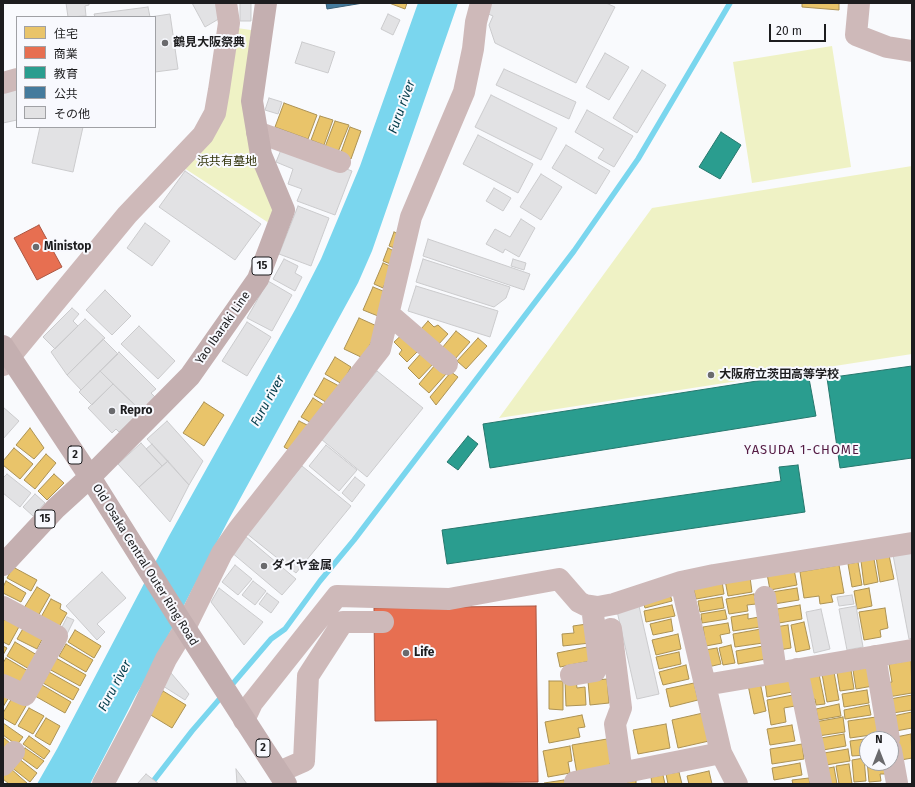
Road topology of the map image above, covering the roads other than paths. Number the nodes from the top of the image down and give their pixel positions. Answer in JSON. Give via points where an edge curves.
{"nodes":[{"id":1,"x":226,"y":3,"type":"edge"},
{"id":2,"x":266,"y":3,"type":"edge"},
{"id":3,"x":481,"y":3,"type":"edge"},
{"id":4,"x":859,"y":3,"type":"edge"},
{"id":5,"x":912,"y":51,"type":"edge"},
{"id":6,"x":16,"y":79,"type":"edge"},
{"id":7,"x":3,"y":83,"type":"edge"},
{"id":8,"x":257,"y":132,"type":"junction"},
{"id":9,"x":340,"y":162,"type":"dead end"},
{"id":10,"x":389,"y":314,"type":"junction"},
{"id":11,"x":5,"y":356,"type":"edge"},
{"id":12,"x":447,"y":364,"type":"dead end"},
{"id":13,"x":90,"y":477,"type":"junction"},
{"id":14,"x":912,"y":543,"type":"edge"},
{"id":15,"x":3,"y":565,"type":"edge"},
{"id":16,"x":681,"y":582,"type":"junction"},
{"id":17,"x":764,"y":597,"type":"dead end"},
{"id":18,"x":3,"y":607,"type":"edge"},
{"id":19,"x":592,"y":607,"type":"junction"},
{"id":20,"x":383,"y":622,"type":"dead end"},
{"id":21,"x":182,"y":624,"type":"junction"},
{"id":22,"x":611,"y":629,"type":"dead end"},
{"id":23,"x":912,"y":650,"type":"edge"},
{"id":24,"x":875,"y":656,"type":"junction"},
{"id":25,"x":797,"y":669,"type":"junction"},
{"id":26,"x":776,"y":672,"type":"junction"},
{"id":27,"x":571,"y":675,"type":"dead end"},
{"id":28,"x":3,"y":685,"type":"edge"},
{"id":29,"x":706,"y":685,"type":"junction"},
{"id":30,"x":241,"y":716,"type":"junction"},
{"id":31,"x":888,"y":731,"type":"edge"},
{"id":32,"x":721,"y":753,"type":"junction"},
{"id":33,"x":622,"y":773,"type":"junction"},
{"id":34,"x":645,"y":776,"type":"edge"},
{"id":35,"x":283,"y":778,"type":"edge"},
{"id":36,"x":103,"y":784,"type":"edge"},
{"id":37,"x":575,"y":784,"type":"edge"},
{"id":38,"x":737,"y":784,"type":"edge"},
{"id":39,"x":820,"y":784,"type":"edge"}],
"edges":[{"from":1,"to":11,"type":"street","via":[[229,23],[215,113],[203,135],[127,215]]},
{"from":2,"to":8,"type":"main road","name":"Yao Ibaraki Line","number":"15","via":[[252,101]]},
{"from":3,"to":10,"type":"street","via":[[464,92],[411,217]]},
{"from":4,"to":5,"type":"street","via":[[856,35],[886,47]]},
{"from":6,"to":7,"type":"street"},
{"from":8,"to":9,"type":"street"},
{"from":8,"to":13,"type":"main road","name":"Yao Ibaraki Line","number":"15","via":[[261,156],[284,210],[258,279],[190,376]]},
{"from":10,"to":12,"type":"street"},
{"from":10,"to":21,"type":"street","via":[[380,349],[238,530]]},
{"from":11,"to":13,"type":"main road","name":"Old Osaka Central Outer Ring Road","number":"2"},
{"from":13,"to":15,"type":"main road","name":"Yao Ibaraki Line","number":"15","via":[[56,508]]},
{"from":13,"to":21,"type":"main road","name":"Old Osaka Central Outer Ring Road","number":"2"},
{"from":14,"to":16,"type":"street"},
{"from":16,"to":19,"type":"street","via":[[614,604]]},
{"from":16,"to":29,"type":"street"},
{"from":17,"to":26,"type":"street"},
{"from":18,"to":28,"type":"street","via":[[57,636],[25,695]]},
{"from":19,"to":27,"type":"street","via":[[599,661],[595,671]]},
{"from":19,"to":30,"type":"street","via":[[579,602],[559,579],[449,599],[337,596]]},
{"from":20,"to":35,"type":"street","via":[[343,622],[308,676],[304,761]]},
{"from":21,"to":30,"type":"main road","name":"Old Osaka Central Outer Ring Road","number":"2"},
{"from":21,"to":36,"type":"street","via":[[140,714]]},
{"from":22,"to":33,"type":"street","via":[[621,708],[615,724]]},
{"from":23,"to":24,"type":"street"},
{"from":24,"to":25,"type":"street"},
{"from":24,"to":31,"type":"street"},
{"from":25,"to":26,"type":"street"},
{"from":25,"to":39,"type":"street"},
{"from":26,"to":29,"type":"street"},
{"from":29,"to":32,"type":"street"},
{"from":30,"to":35,"type":"main road","name":"Old Osaka Central Outer Ring Road","number":"2"},
{"from":32,"to":34,"type":"street"},
{"from":32,"to":38,"type":"street"},
{"from":33,"to":34,"type":"street"},
{"from":33,"to":37,"type":"street"}]}
